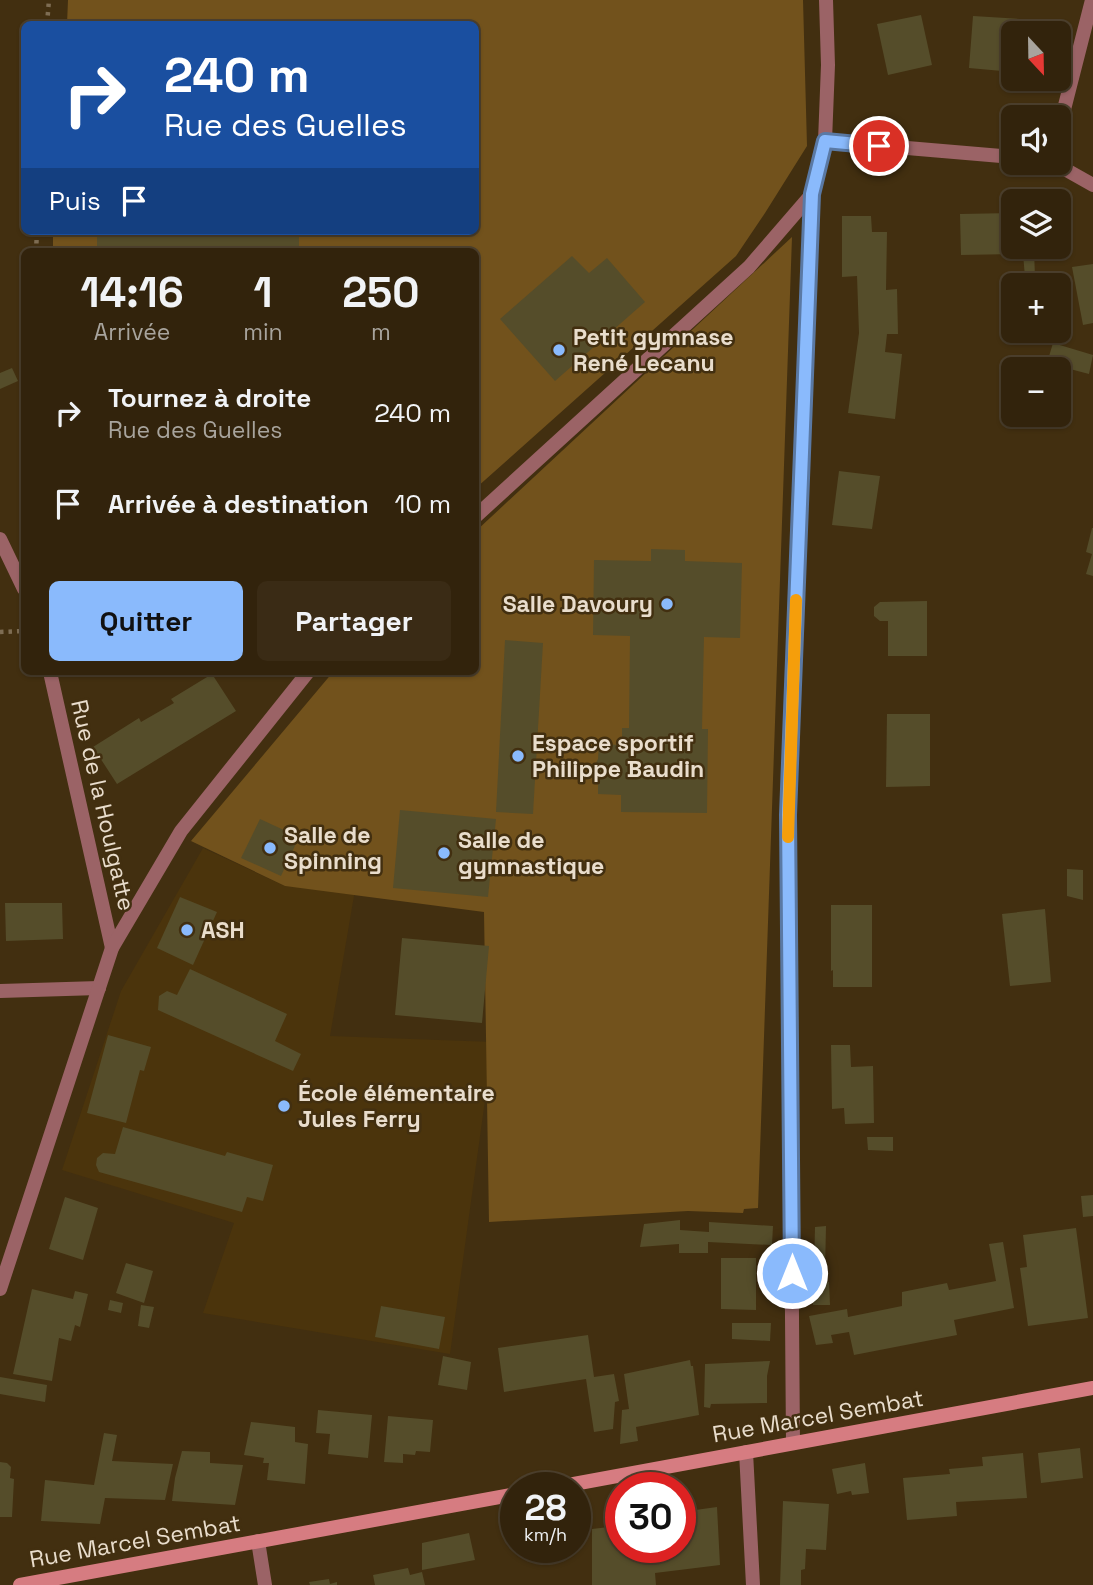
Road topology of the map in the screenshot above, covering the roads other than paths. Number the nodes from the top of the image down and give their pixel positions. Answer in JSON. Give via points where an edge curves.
{"nodes":[{"id":1,"x":826,"y":0,"type":"edge"},
{"id":2,"x":1092,"y":0,"type":"edge"},
{"id":3,"x":1065,"y":105,"type":"edge"},
{"id":4,"x":825,"y":141,"type":"junction"},
{"id":5,"x":1001,"y":156,"type":"edge"},
{"id":6,"x":1071,"y":173,"type":"edge"},
{"id":7,"x":1093,"y":185,"type":"edge"},
{"id":8,"x":812,"y":194,"type":"junction"},
{"id":9,"x":479,"y":513,"type":"edge"},
{"id":10,"x":0,"y":539,"type":"edge"},
{"id":11,"x":21,"y":583,"type":"edge"},
{"id":12,"x":51,"y":675,"type":"edge"},
{"id":13,"x":306,"y":675,"type":"edge"},
{"id":14,"x":113,"y":948,"type":"junction"},
{"id":15,"x":99,"y":988,"type":"junction"},
{"id":16,"x":0,"y":991,"type":"edge"},
{"id":17,"x":0,"y":1289,"type":"edge"},
{"id":18,"x":1093,"y":1388,"type":"edge"},
{"id":19,"x":793,"y":1443,"type":"junction"},
{"id":20,"x":746,"y":1452,"type":"junction"},
{"id":21,"x":591,"y":1481,"type":"edge"},
{"id":22,"x":500,"y":1497,"type":"edge"},
{"id":23,"x":258,"y":1541,"type":"junction"},
{"id":24,"x":20,"y":1585,"type":"edge"},
{"id":25,"x":265,"y":1585,"type":"edge"},
{"id":26,"x":753,"y":1585,"type":"edge"}],
"edges":[{"from":1,"to":4,"type":"street"},
{"from":2,"to":3,"type":"street"},
{"from":4,"to":5,"type":"street"},
{"from":4,"to":8,"type":"street"},
{"from":6,"to":7,"type":"street"},
{"from":8,"to":9,"type":"street","via":[[749,267]]},
{"from":8,"to":19,"type":"street","via":[[788,815]]},
{"from":10,"to":11,"type":"street"},
{"from":12,"to":14,"type":"street","name":"Rue de la Houlgatte"},
{"from":13,"to":14,"type":"street","via":[[181,831]]},
{"from":14,"to":15,"type":"street"},
{"from":15,"to":16,"type":"street"},
{"from":15,"to":17,"type":"street"},
{"from":18,"to":19,"type":"main road","name":"Rue Marcel Sembat"},
{"from":19,"to":20,"type":"main road","name":"Rue Marcel Sembat"},
{"from":20,"to":21,"type":"main road","name":"Rue Marcel Sembat"},
{"from":20,"to":26,"type":"street"},
{"from":22,"to":23,"type":"main road","name":"Rue Marcel Sembat"},
{"from":23,"to":24,"type":"main road","name":"Rue Marcel Sembat"},
{"from":23,"to":25,"type":"street","name":"Rue Marcel Sembat"}]}
